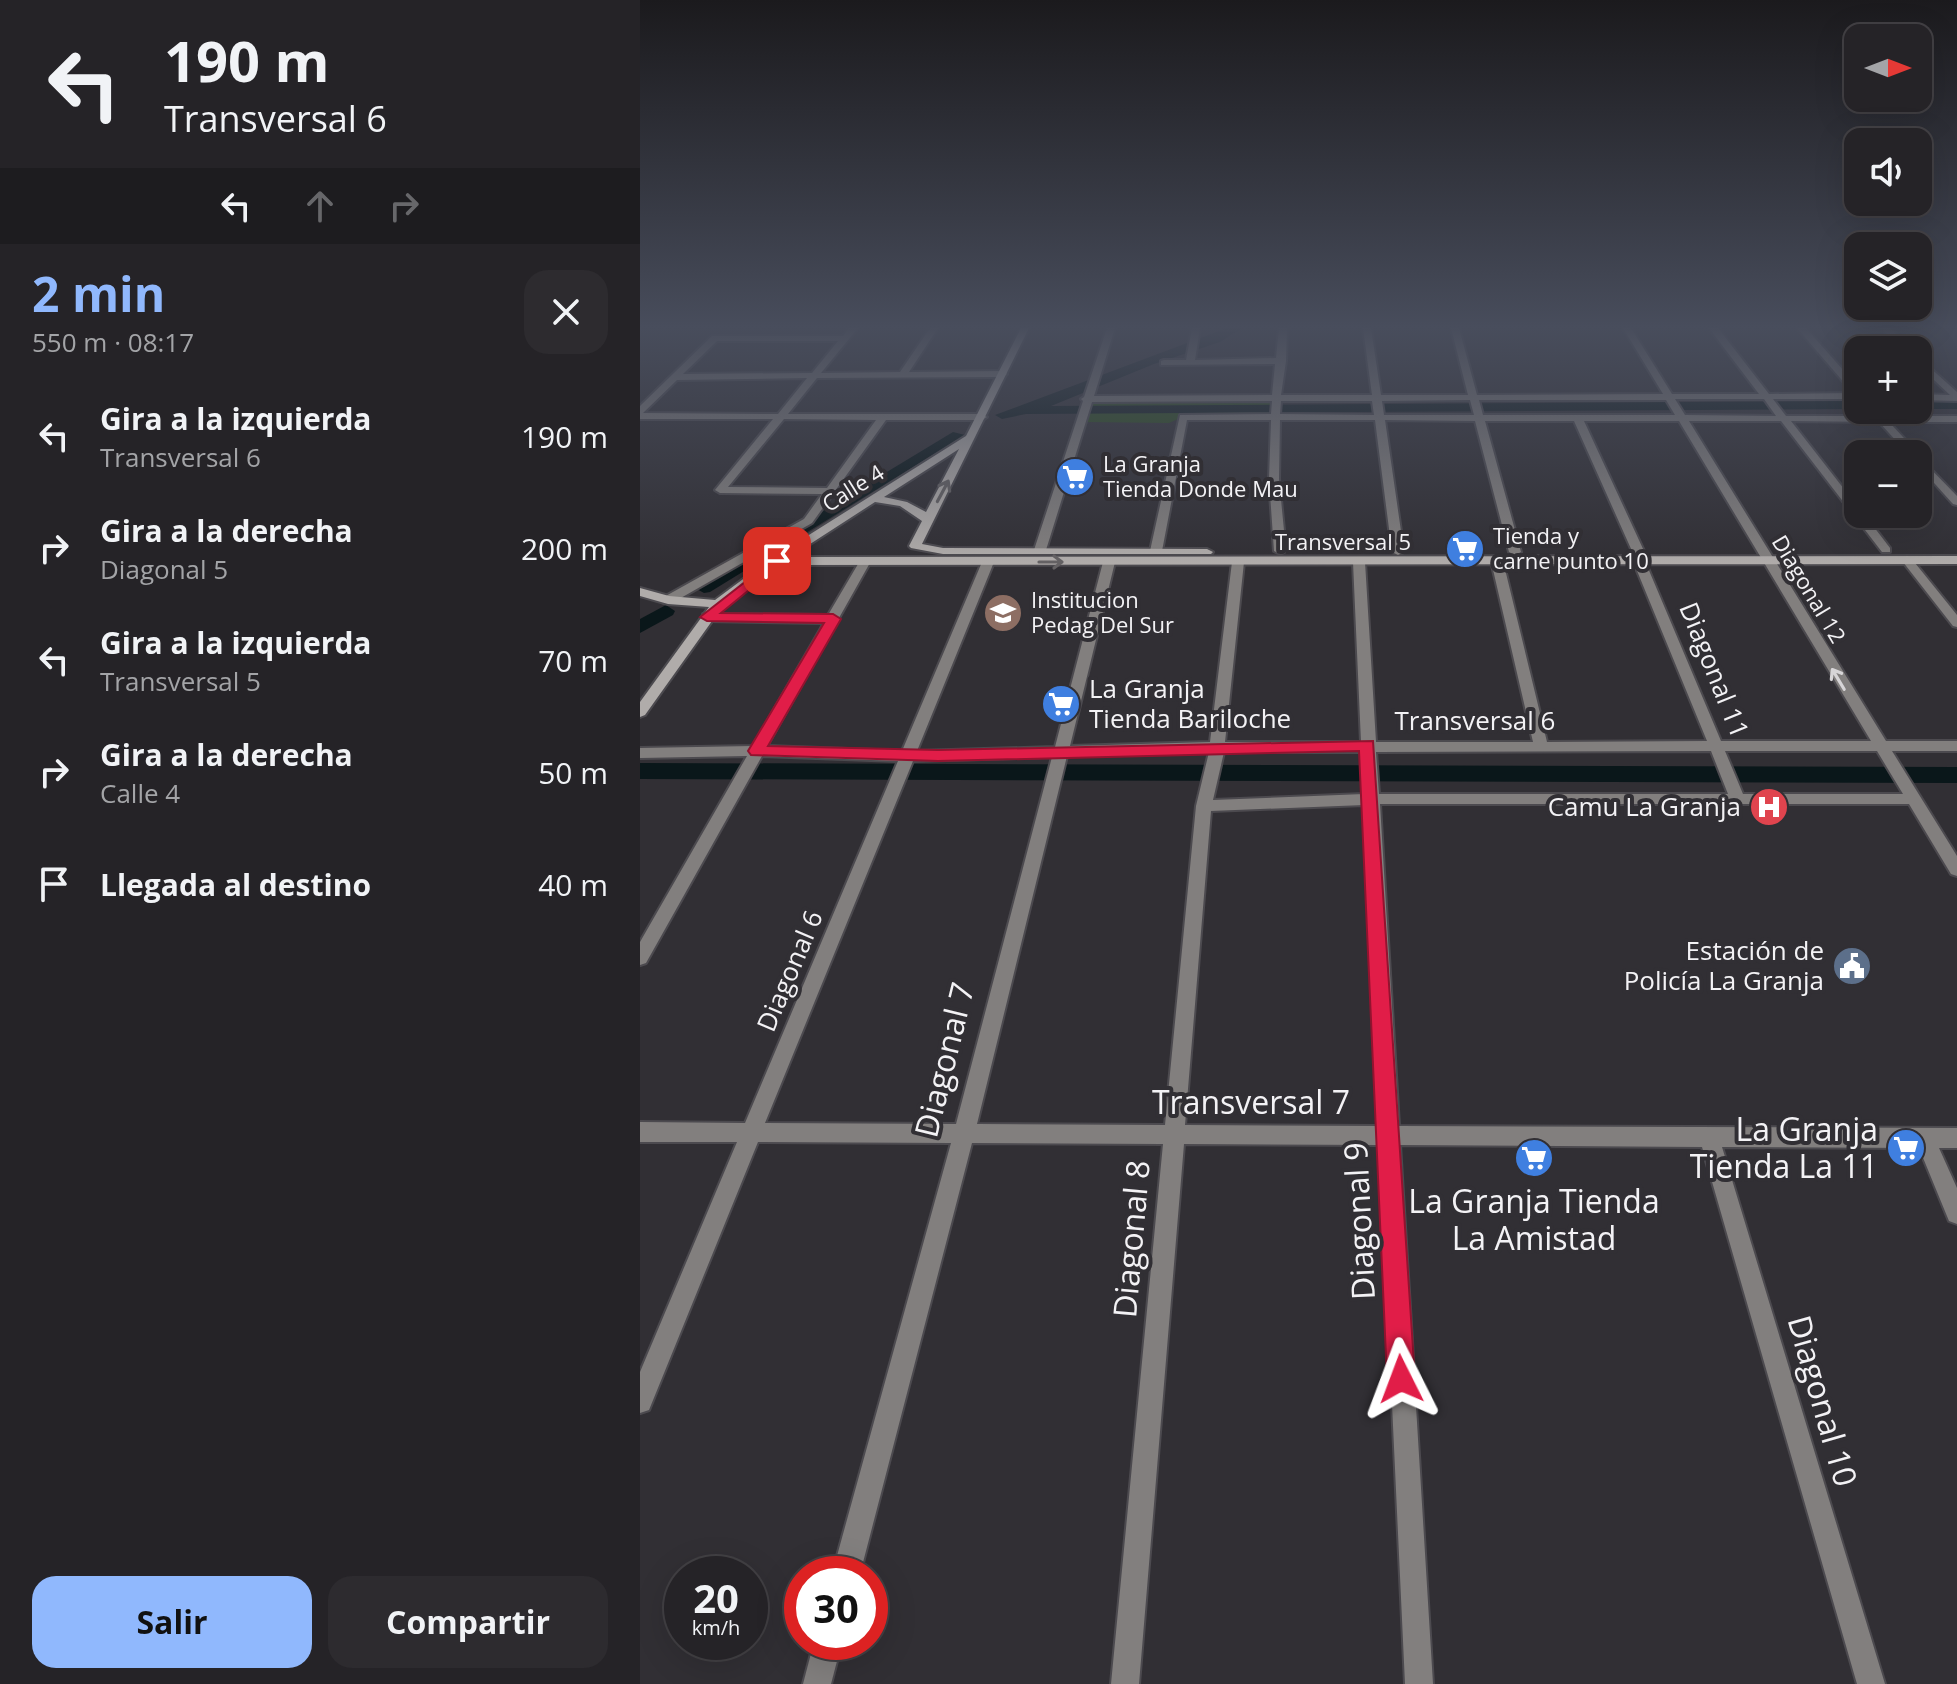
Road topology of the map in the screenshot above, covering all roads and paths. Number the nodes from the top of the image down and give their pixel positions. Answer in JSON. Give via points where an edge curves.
{"nodes":[{"id":1,"x":790,"y":407,"type":"edge"},
{"id":2,"x":987,"y":407,"type":"edge"},
{"id":3,"x":1084,"y":407,"type":"edge"},
{"id":4,"x":1238,"y":407,"type":"edge"},
{"id":5,"x":1395,"y":407,"type":"edge"},
{"id":6,"x":1476,"y":407,"type":"edge"},
{"id":7,"x":1675,"y":407,"type":"edge"},
{"id":8,"x":1773,"y":407,"type":"edge"},
{"id":9,"x":1378,"y":408,"type":"junction"},
{"id":10,"x":1276,"y":409,"type":"junction"},
{"id":11,"x":640,"y":413,"type":"edge"},
{"id":12,"x":1780,"y":415,"type":"junction"},
{"id":13,"x":782,"y":416,"type":"junction"},
{"id":14,"x":1479,"y":416,"type":"junction"},
{"id":15,"x":883,"y":417,"type":"junction"},
{"id":16,"x":1681,"y":417,"type":"junction"},
{"id":17,"x":1844,"y":418,"type":"edge"},
{"id":18,"x":1578,"y":419,"type":"junction"},
{"id":19,"x":1932,"y":419,"type":"edge"},
{"id":20,"x":1957,"y":419,"type":"edge"},
{"id":21,"x":1886,"y":424,"type":"edge"},
{"id":22,"x":977,"y":427,"type":"junction"},
{"id":23,"x":1900,"y":440,"type":"edge"},
{"id":24,"x":1932,"y":474,"type":"edge"},
{"id":25,"x":829,"y":491,"type":"junction"},
{"id":26,"x":874,"y":499,"type":"junction"},
{"id":27,"x":1957,"y":502,"type":"edge"},
{"id":28,"x":928,"y":520,"type":"junction"},
{"id":29,"x":813,"y":538,"type":"junction"},
{"id":30,"x":915,"y":546,"type":"junction"},
{"id":31,"x":1040,"y":550,"type":"junction"},
{"id":32,"x":1886,"y":550,"type":"junction"},
{"id":33,"x":1957,"y":550,"type":"edge"},
{"id":34,"x":1156,"y":551,"type":"junction"},
{"id":35,"x":1280,"y":551,"type":"junction"},
{"id":36,"x":1398,"y":552,"type":"junction"},
{"id":37,"x":1515,"y":552,"type":"junction"},
{"id":38,"x":1639,"y":556,"type":"junction"},
{"id":39,"x":1763,"y":556,"type":"junction"},
{"id":40,"x":1907,"y":560,"type":"junction"},
{"id":41,"x":1957,"y":560,"type":"edge"},
{"id":42,"x":777,"y":561,"type":"junction"},
{"id":43,"x":840,"y":561,"type":"junction"},
{"id":44,"x":867,"y":561,"type":"junction"},
{"id":45,"x":1497,"y":561,"type":"junction"},
{"id":46,"x":988,"y":562,"type":"junction"},
{"id":47,"x":1109,"y":562,"type":"junction"},
{"id":48,"x":1238,"y":562,"type":"junction"},
{"id":49,"x":1359,"y":562,"type":"junction"},
{"id":50,"x":640,"y":592,"type":"edge"},
{"id":51,"x":668,"y":600,"type":"junction"},
{"id":52,"x":718,"y":604,"type":"junction"},
{"id":53,"x":707,"y":617,"type":"junction"},
{"id":54,"x":833,"y":619,"type":"junction"},
{"id":55,"x":1957,"y":623,"type":"edge"},
{"id":56,"x":640,"y":712,"type":"edge"},
{"id":57,"x":1541,"y":745,"type":"junction"},
{"id":58,"x":1715,"y":745,"type":"junction"},
{"id":59,"x":1957,"y":746,"type":"edge"},
{"id":60,"x":1217,"y":747,"type":"junction"},
{"id":61,"x":1367,"y":749,"type":"junction"},
{"id":62,"x":1882,"y":750,"type":"junction"},
{"id":63,"x":640,"y":753,"type":"edge"},
{"id":64,"x":754,"y":755,"type":"junction"},
{"id":65,"x":1058,"y":758,"type":"junction"},
{"id":66,"x":902,"y":768,"type":"junction"},
{"id":67,"x":1210,"y":785,"type":"junction"},
{"id":68,"x":1370,"y":793,"type":"junction"},
{"id":69,"x":1738,"y":799,"type":"junction"},
{"id":70,"x":1914,"y":799,"type":"junction"},
{"id":71,"x":1957,"y":870,"type":"edge"},
{"id":72,"x":640,"y":958,"type":"edge"},
{"id":73,"x":640,"y":1132,"type":"edge"},
{"id":74,"x":751,"y":1133,"type":"junction"},
{"id":75,"x":964,"y":1134,"type":"junction"},
{"id":76,"x":1174,"y":1135,"type":"junction"},
{"id":77,"x":1387,"y":1136,"type":"junction"},
{"id":78,"x":1709,"y":1137,"type":"junction"},
{"id":79,"x":1925,"y":1138,"type":"junction"},
{"id":80,"x":1957,"y":1138,"type":"edge"},
{"id":81,"x":1957,"y":1213,"type":"edge"},
{"id":82,"x":640,"y":1401,"type":"edge"},
{"id":83,"x":851,"y":1556,"type":"edge"},
{"id":84,"x":823,"y":1660,"type":"edge"},
{"id":85,"x":817,"y":1684,"type":"edge"},
{"id":86,"x":1125,"y":1684,"type":"edge"},
{"id":87,"x":1419,"y":1684,"type":"edge"},
{"id":88,"x":1871,"y":1684,"type":"edge"}],
"edges":[{"from":1,"to":13,"type":"street"},
{"from":2,"to":22,"type":"street"},
{"from":3,"to":31,"type":"street"},
{"from":4,"to":10,"type":"street"},
{"from":5,"to":9,"type":"street"},
{"from":6,"to":14,"type":"street"},
{"from":7,"to":16,"type":"street","name":"Diagonal 12"},
{"from":8,"to":12,"type":"street"},
{"from":9,"to":10,"type":"street"},
{"from":9,"to":10,"type":"street"},
{"from":9,"to":14,"type":"street"},
{"from":9,"to":36,"type":"street"},
{"from":10,"to":34,"type":"street","via":[[1183,417]]},
{"from":10,"to":35,"type":"street"},
{"from":11,"to":13,"type":"street"},
{"from":12,"to":16,"type":"street"},
{"from":12,"to":17,"type":"street"},
{"from":12,"to":32,"type":"street"},
{"from":13,"to":15,"type":"street"},
{"from":13,"to":25,"type":"street","via":[[720,490]]},
{"from":14,"to":18,"type":"street"},
{"from":14,"to":37,"type":"street"},
{"from":15,"to":22,"type":"street"},
{"from":15,"to":25,"type":"street"},
{"from":16,"to":18,"type":"street"},
{"from":16,"to":39,"type":"street","name":"Diagonal 12"},
{"from":18,"to":38,"type":"street","name":"Diagonal 11"},
{"from":19,"to":20,"type":"street"},
{"from":21,"to":23,"type":"street"},
{"from":22,"to":26,"type":"street","name":"Calle 4"},
{"from":28,"to":22,"type":"street","one_way":true},
{"from":24,"to":27,"type":"street"},
{"from":25,"to":51,"type":"street","name":"Calle 4","via":[[814,515]]},
{"from":26,"to":28,"type":"street","via":[[900,501]]},
{"from":26,"to":29,"type":"street","name":"Calle 4"},
{"from":28,"to":30,"type":"street"},
{"from":29,"to":42,"type":"street","name":"Calle 4"},
{"from":29,"to":43,"type":"street"},
{"from":30,"to":31,"type":"street","name":"Transversal 5","via":[[943,551]]},
{"from":30,"to":44,"type":"street"},
{"from":31,"to":34,"type":"street","name":"Transversal 5"},
{"from":32,"to":33,"type":"street","name":"Transversal 5"},
{"from":32,"to":39,"type":"street","name":"Transversal 5"},
{"from":34,"to":35,"type":"street","name":"Transversal 5"},
{"from":35,"to":36,"type":"street","name":"Transversal 5"},
{"from":36,"to":37,"type":"street","name":"Transversal 5"},
{"from":37,"to":38,"type":"street","name":"Transversal 5"},
{"from":38,"to":39,"type":"street","name":"Transversal 5"},
{"from":38,"to":45,"type":"street","name":"Transversal 5"},
{"from":38,"to":58,"type":"street","name":"Diagonal 11"},
{"from":39,"to":40,"type":"street","name":"Transversal 5"},
{"from":62,"to":39,"type":"street","name":"Diagonal 12","one_way":true},
{"from":40,"to":41,"type":"street","name":"Transversal 5"},
{"from":40,"to":55,"type":"street"},
{"from":42,"to":43,"type":"street","name":"Transversal 5"},
{"from":42,"to":52,"type":"street","name":"Calle 4"},
{"from":43,"to":44,"type":"street","name":"Transversal 5"},
{"from":44,"to":46,"type":"street","name":"Transversal 5"},
{"from":44,"to":54,"type":"street"},
{"from":45,"to":49,"type":"street","name":"Transversal 5"},
{"from":45,"to":57,"type":"street"},
{"from":46,"to":47,"type":"street","name":"Transversal 5","one_way":true},
{"from":46,"to":66,"type":"street","name":"Diagonal 6"},
{"from":47,"to":48,"type":"street","name":"Transversal 5"},
{"from":47,"to":65,"type":"street","name":"Diagonal 7"},
{"from":48,"to":49,"type":"street","name":"Transversal 5"},
{"from":48,"to":60,"type":"street","name":"Diagonal 8"},
{"from":49,"to":61,"type":"street","name":"Diagonal 9"},
{"from":50,"to":51,"type":"street"},
{"from":51,"to":52,"type":"street"},
{"from":52,"to":53,"type":"street","name":"Calle 4"},
{"from":53,"to":54,"type":"street"},
{"from":53,"to":56,"type":"street","name":"Calle 4"},
{"from":54,"to":64,"type":"street"},
{"from":57,"to":58,"type":"street","name":"Transversal 6"},
{"from":57,"to":61,"type":"street","name":"Transversal 6"},
{"from":58,"to":62,"type":"street","name":"Transversal 6"},
{"from":58,"to":69,"type":"street","name":"Diagonal 11"},
{"from":59,"to":62,"type":"street","name":"Transversal 6"},
{"from":60,"to":61,"type":"street","name":"Transversal 6"},
{"from":60,"to":65,"type":"street","name":"Transversal 6"},
{"from":60,"to":67,"type":"street","name":"Diagonal 8"},
{"from":61,"to":68,"type":"street","name":"Diagonal 9"},
{"from":62,"to":70,"type":"street","name":"Diagonal 12"},
{"from":63,"to":64,"type":"street","name":"Transversal 6"},
{"from":64,"to":66,"type":"street","name":"Transversal 6"},
{"from":64,"to":72,"type":"street"},
{"from":65,"to":66,"type":"street","name":"Transversal 6"},
{"from":65,"to":75,"type":"street","name":"Diagonal 7"},
{"from":66,"to":74,"type":"street","name":"Diagonal 6"},
{"from":67,"to":68,"type":"street"},
{"from":67,"to":76,"type":"street","name":"Diagonal 8"},
{"from":68,"to":69,"type":"street"},
{"from":68,"to":77,"type":"street","name":"Diagonal 9"},
{"from":69,"to":70,"type":"street"},
{"from":70,"to":71,"type":"street","name":"Diagonal 12"},
{"from":73,"to":74,"type":"street","name":"Transversal 7"},
{"from":74,"to":75,"type":"street","name":"Transversal 7"},
{"from":74,"to":82,"type":"street","name":"Diagonal 6"},
{"from":75,"to":76,"type":"street","name":"Transversal 7"},
{"from":75,"to":83,"type":"street","name":"Diagonal 7"},
{"from":76,"to":77,"type":"street","name":"Transversal 7"},
{"from":76,"to":86,"type":"street","name":"Diagonal 8"},
{"from":77,"to":78,"type":"street","name":"Transversal 7"},
{"from":77,"to":87,"type":"street","name":"Diagonal 9"},
{"from":78,"to":79,"type":"street","name":"Transversal 7"},
{"from":78,"to":88,"type":"street","name":"Diagonal 10"},
{"from":79,"to":80,"type":"street","name":"Transversal 7"},
{"from":79,"to":81,"type":"street"},
{"from":84,"to":85,"type":"street"}]}
